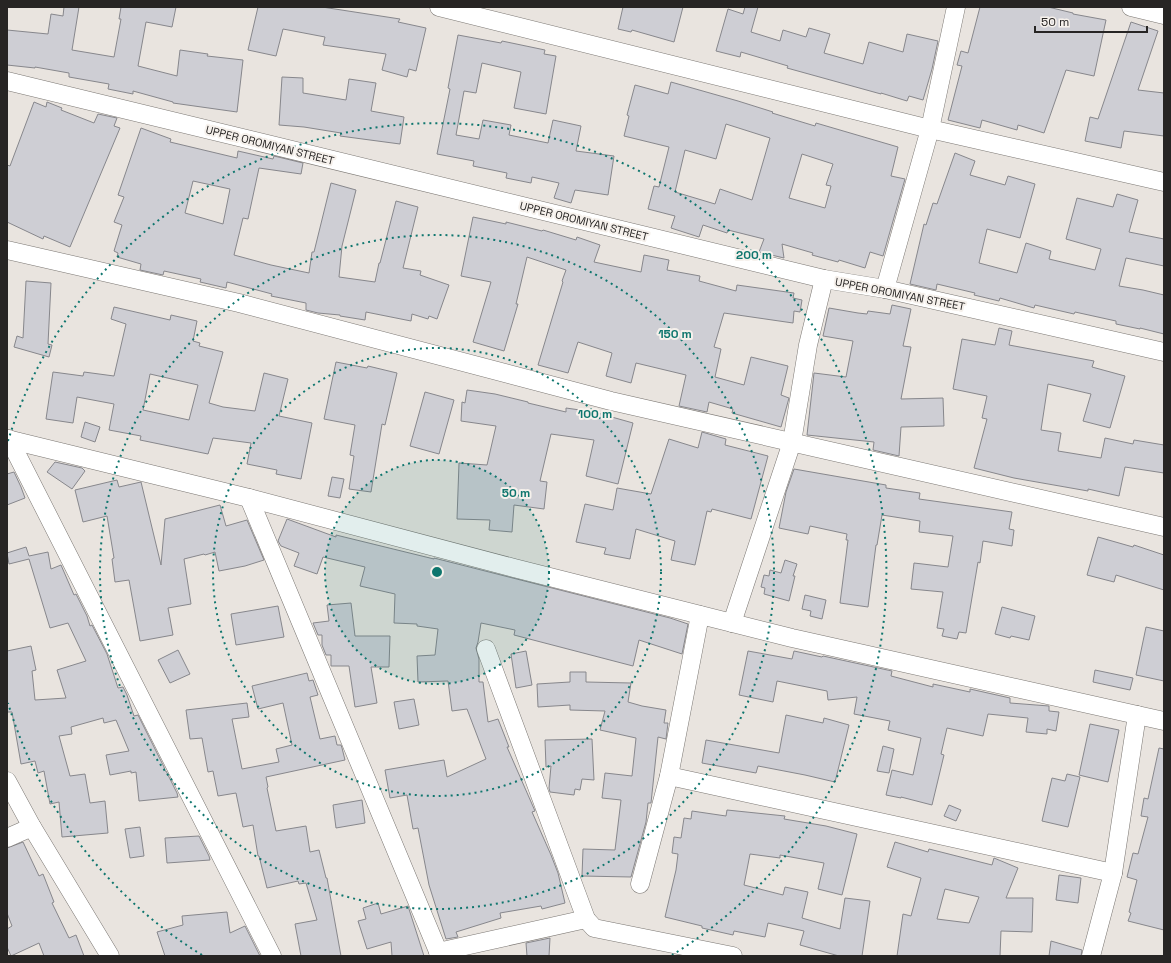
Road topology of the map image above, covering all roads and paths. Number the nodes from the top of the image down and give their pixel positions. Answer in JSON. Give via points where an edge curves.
{"nodes":[{"id":1,"x":440,"y":7,"type":"edge"},
{"id":2,"x":956,"y":7,"type":"edge"},
{"id":3,"x":1131,"y":7,"type":"edge"},
{"id":4,"x":1164,"y":15,"type":"edge"},
{"id":5,"x":7,"y":81,"type":"edge"},
{"id":6,"x":930,"y":129,"type":"junction"},
{"id":7,"x":1164,"y":182,"type":"edge"},
{"id":8,"x":7,"y":250,"type":"edge"},
{"id":9,"x":824,"y":279,"type":"junction"},
{"id":10,"x":885,"y":289,"type":"junction"},
{"id":11,"x":1164,"y":352,"type":"edge"},
{"id":12,"x":8,"y":439,"type":"edge"},
{"id":13,"x":792,"y":442,"type":"junction"},
{"id":14,"x":249,"y":498,"type":"junction"},
{"id":15,"x":1164,"y":527,"type":"edge"},
{"id":16,"x":700,"y":615,"type":"junction"},
{"id":17,"x":732,"y":623,"type":"junction"},
{"id":18,"x":486,"y":649,"type":"dead end"},
{"id":19,"x":1137,"y":715,"type":"junction"},
{"id":20,"x":1164,"y":721,"type":"edge"},
{"id":21,"x":669,"y":776,"type":"junction"},
{"id":22,"x":7,"y":781,"type":"edge"},
{"id":23,"x":32,"y":827,"type":"junction"},
{"id":24,"x":7,"y":838,"type":"edge"},
{"id":25,"x":1112,"y":873,"type":"junction"},
{"id":26,"x":640,"y":884,"type":"dead end"},
{"id":27,"x":586,"y":919,"type":"junction"},
{"id":28,"x":439,"y":954,"type":"edge"},
{"id":29,"x":110,"y":956,"type":"edge"},
{"id":30,"x":272,"y":956,"type":"edge"},
{"id":31,"x":733,"y":956,"type":"edge"},
{"id":32,"x":1091,"y":956,"type":"edge"}],
"edges":[{"from":1,"to":6,"type":"street"},
{"from":2,"to":6,"type":"street"},
{"from":3,"to":4,"type":"street"},
{"from":5,"to":9,"type":"street","name":"UPPER OROMIYAN STREET"},
{"from":6,"to":7,"type":"street"},
{"from":6,"to":10,"type":"street"},
{"from":8,"to":13,"type":"street","via":[[239,303],[611,401]]},
{"from":9,"to":10,"type":"street","name":"UPPER OROMIYAN STREET"},
{"from":9,"to":13,"type":"street","via":[[808,345]]},
{"from":10,"to":11,"type":"street","name":"UPPER OROMIYAN STREET"},
{"from":12,"to":14,"type":"street"},
{"from":12,"to":30,"type":"street"},
{"from":13,"to":15,"type":"street"},
{"from":13,"to":17,"type":"street"},
{"from":14,"to":16,"type":"street"},
{"from":14,"to":28,"type":"street"},
{"from":16,"to":17,"type":"street"},
{"from":16,"to":21,"type":"street"},
{"from":17,"to":19,"type":"street"},
{"from":18,"to":27,"type":"street"},
{"from":19,"to":20,"type":"street"},
{"from":19,"to":25,"type":"street"},
{"from":21,"to":25,"type":"street"},
{"from":21,"to":26,"type":"street"},
{"from":22,"to":23,"type":"street"},
{"from":23,"to":24,"type":"street"},
{"from":23,"to":29,"type":"street"},
{"from":25,"to":32,"type":"street"},
{"from":27,"to":28,"type":"street"},
{"from":27,"to":31,"type":"street","via":[[594,928]]}]}
